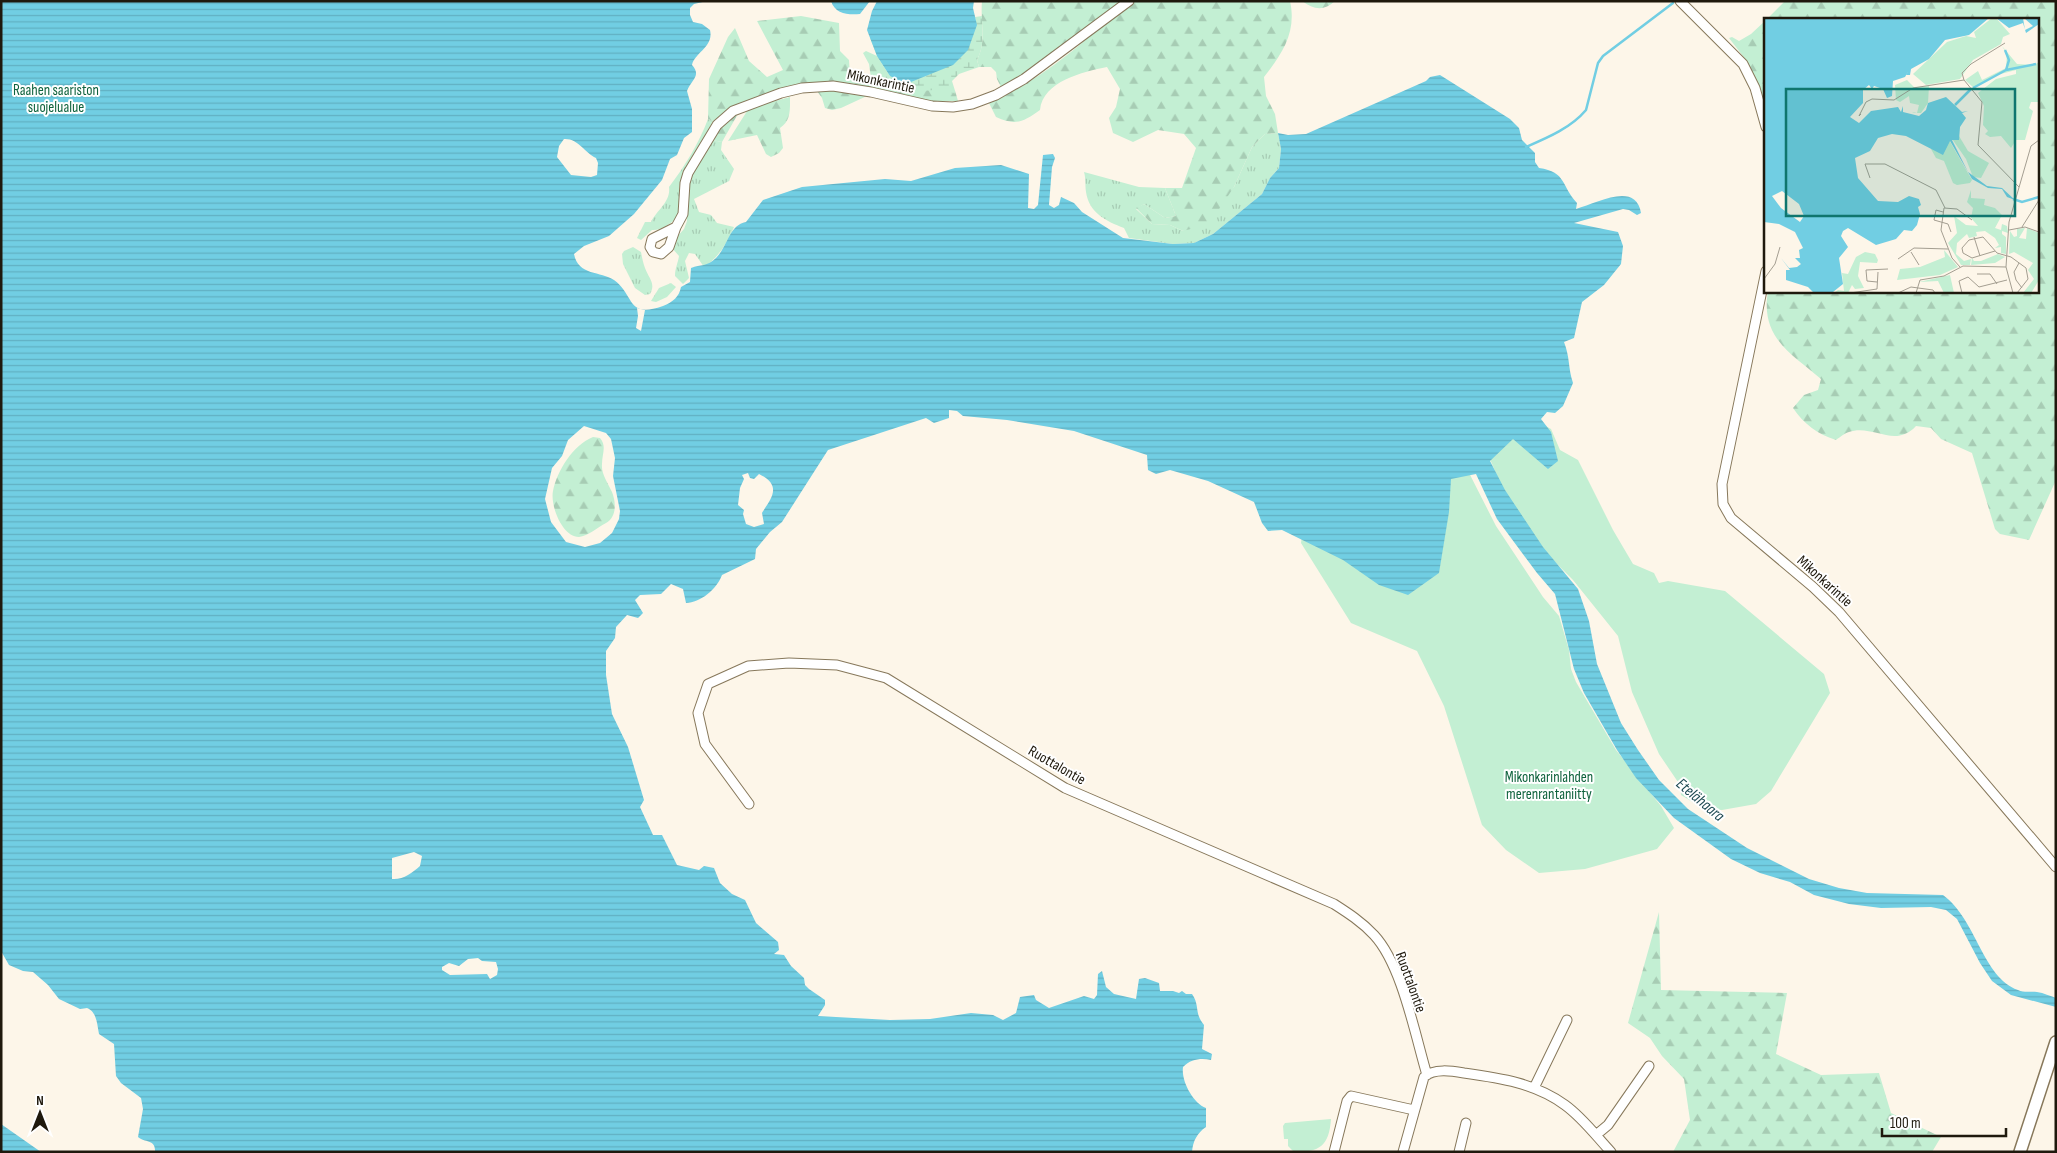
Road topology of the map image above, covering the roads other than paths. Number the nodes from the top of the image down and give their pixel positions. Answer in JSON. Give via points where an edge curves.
{"nodes":[{"id":1,"x":1129,"y":1,"type":"edge"},
{"id":2,"x":1680,"y":1,"type":"edge"},
{"id":3,"x":1764,"y":120,"type":"edge"},
{"id":4,"x":676,"y":227,"type":"dead end"},
{"id":5,"x":1764,"y":281,"type":"edge"},
{"id":6,"x":749,"y":804,"type":"dead end"},
{"id":7,"x":2056,"y":867,"type":"edge"},
{"id":8,"x":1567,"y":1020,"type":"dead end"},
{"id":9,"x":2056,"y":1042,"type":"edge"},
{"id":10,"x":1649,"y":1066,"type":"dead end"},
{"id":11,"x":1427,"y":1074,"type":"junction"},
{"id":12,"x":1534,"y":1088,"type":"junction"},
{"id":13,"x":1414,"y":1110,"type":"junction"},
{"id":14,"x":1466,"y":1123,"type":"dead end"},
{"id":15,"x":1596,"y":1135,"type":"junction"},
{"id":16,"x":1334,"y":1152,"type":"edge"},
{"id":17,"x":1403,"y":1152,"type":"edge"},
{"id":18,"x":1459,"y":1152,"type":"edge"},
{"id":19,"x":1611,"y":1152,"type":"edge"},
{"id":20,"x":2020,"y":1152,"type":"edge"}],
"edges":[{"from":1,"to":4,"type":"street","name":"Mikonkarintie","via":[[1024,79],[972,104],[932,106],[833,86],[780,93],[733,111],[717,125],[688,173],[684,208]]},
{"from":2,"to":3,"type":"street","via":[[1743,64],[1755,88]]},
{"from":5,"to":7,"type":"street","name":"Mikonkarintie","via":[[1722,484],[1724,508],[1736,523],[1813,586],[1843,616]]},
{"from":6,"to":11,"type":"street","name":"Ruottalontie","via":[[705,744],[698,713],[708,684],[748,666],[790,663],[837,665],[886,678],[1065,788],[1347,912],[1374,935],[1390,962],[1403,992]]},
{"from":8,"to":12,"type":"street"},
{"from":9,"to":20,"type":"street"},
{"from":10,"to":15,"type":"street","via":[[1608,1125]]},
{"from":11,"to":12,"type":"street","via":[[1454,1071],[1495,1077]]},
{"from":11,"to":13,"type":"street"},
{"from":12,"to":15,"type":"street","via":[[1566,1106]]},
{"from":13,"to":16,"type":"street","via":[[1352,1096],[1347,1101]]},
{"from":13,"to":17,"type":"street"},
{"from":14,"to":18,"type":"street"},
{"from":15,"to":19,"type":"street"}]}
